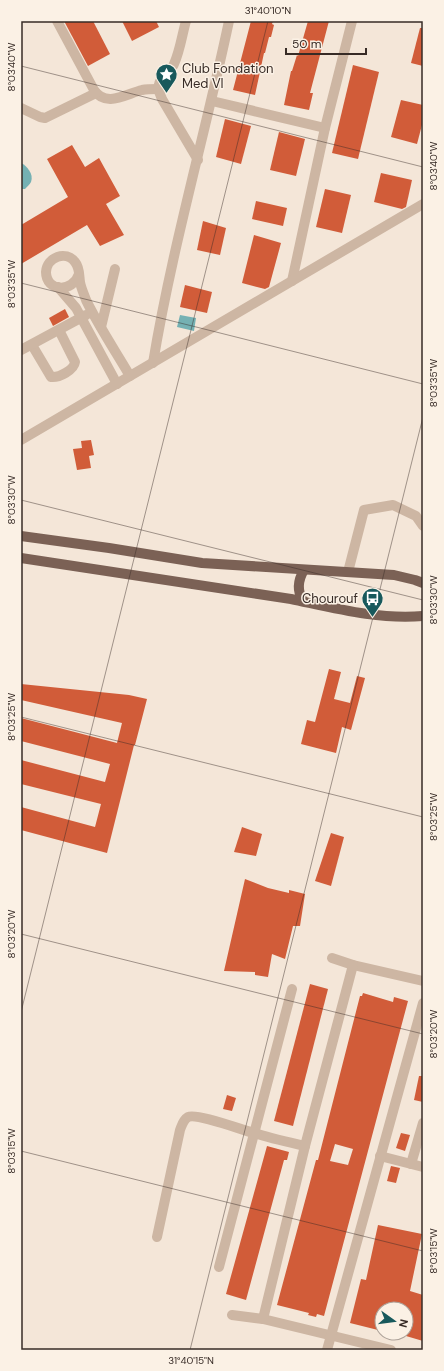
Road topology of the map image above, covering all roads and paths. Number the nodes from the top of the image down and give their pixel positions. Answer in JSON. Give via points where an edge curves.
{"nodes":[{"id":1,"x":57,"y":21,"type":"edge"},
{"id":2,"x":186,"y":21,"type":"edge"},
{"id":3,"x":229,"y":21,"type":"edge"},
{"id":4,"x":352,"y":21,"type":"edge"},
{"id":5,"x":158,"y":89,"type":"junction"},
{"id":6,"x":96,"y":93,"type":"junction"},
{"id":7,"x":212,"y":102,"type":"junction"},
{"id":8,"x":21,"y":108,"type":"edge"},
{"id":9,"x":325,"y":128,"type":"junction"},
{"id":10,"x":198,"y":160,"type":"junction"},
{"id":11,"x":423,"y":204,"type":"edge"},
{"id":12,"x":115,"y":269,"type":"dead end"},
{"id":13,"x":79,"y":274,"type":"junction"},
{"id":14,"x":292,"y":281,"type":"junction"},
{"id":15,"x":58,"y":287,"type":"junction"},
{"id":16,"x":92,"y":311,"type":"junction"},
{"id":17,"x":82,"y":317,"type":"junction"},
{"id":18,"x":102,"y":327,"type":"junction"},
{"id":19,"x":59,"y":330,"type":"junction"},
{"id":20,"x":32,"y":345,"type":"junction"},
{"id":21,"x":21,"y":350,"type":"edge"},
{"id":22,"x":153,"y":363,"type":"junction"},
{"id":23,"x":130,"y":376,"type":"junction"},
{"id":24,"x":117,"y":384,"type":"junction"},
{"id":25,"x":21,"y":440,"type":"edge"},
{"id":26,"x":423,"y":526,"type":"edge"},
{"id":27,"x":21,"y":536,"type":"edge"},
{"id":28,"x":21,"y":558,"type":"edge"},
{"id":29,"x":304,"y":570,"type":"junction"},
{"id":30,"x":348,"y":572,"type":"junction"},
{"id":31,"x":422,"y":584,"type":"edge"},
{"id":32,"x":303,"y":601,"type":"junction"},
{"id":33,"x":423,"y":609,"type":"edge"},
{"id":34,"x":419,"y":617,"type":"edge"},
{"id":35,"x":332,"y":958,"type":"dead end"},
{"id":36,"x":353,"y":965,"type":"junction"},
{"id":37,"x":423,"y":981,"type":"edge"},
{"id":38,"x":292,"y":989,"type":"dead end"},
{"id":39,"x":423,"y":1004,"type":"edge"},
{"id":40,"x":423,"y":1123,"type":"edge"},
{"id":41,"x":255,"y":1134,"type":"junction"},
{"id":42,"x":305,"y":1146,"type":"junction"},
{"id":43,"x":380,"y":1156,"type":"junction"},
{"id":44,"x":412,"y":1164,"type":"junction"},
{"id":45,"x":423,"y":1167,"type":"edge"},
{"id":46,"x":157,"y":1237,"type":"dead end"},
{"id":47,"x":219,"y":1267,"type":"dead end"},
{"id":48,"x":232,"y":1315,"type":"dead end"},
{"id":49,"x":263,"y":1319,"type":"junction"},
{"id":50,"x":330,"y":1336,"type":"junction"},
{"id":51,"x":327,"y":1350,"type":"edge"},
{"id":52,"x":391,"y":1350,"type":"edge"}],
"edges":[{"from":1,"to":6,"type":"street"},
{"from":2,"to":5,"type":"street","via":[[174,65],[162,78]]},
{"from":3,"to":7,"type":"street"},
{"from":4,"to":9,"type":"street"},
{"from":5,"to":6,"type":"street","via":[[144,89],[113,100]]},
{"from":5,"to":10,"type":"street"},
{"from":6,"to":8,"type":"street","via":[[45,118]]},
{"from":7,"to":9,"type":"street"},
{"from":7,"to":10,"type":"street"},
{"from":9,"to":14,"type":"street"},
{"from":10,"to":22,"type":"street","via":[[162,312]]},
{"from":11,"to":14,"type":"street"},
{"from":12,"to":18,"type":"street"},
{"from":13,"to":15,"type":"street","via":[[77,280],[69,287]]},
{"from":13,"to":15,"type":"street","via":[[77,264],[69,257],[54,258],[46,271],[50,281]]},
{"from":13,"to":16,"type":"street","via":[[83,293]]},
{"from":14,"to":22,"type":"street"},
{"from":15,"to":17,"type":"street","via":[[71,300]]},
{"from":16,"to":17,"type":"street"},
{"from":16,"to":18,"type":"street"},
{"from":17,"to":19,"type":"street"},
{"from":17,"to":24,"type":"street"},
{"from":18,"to":23,"type":"street"},
{"from":19,"to":20,"type":"street"},
{"from":19,"to":20,"type":"street","via":[[76,362],[73,368],[55,378],[51,377]]},
{"from":20,"to":21,"type":"street"},
{"from":22,"to":23,"type":"street"},
{"from":23,"to":24,"type":"street"},
{"from":24,"to":25,"type":"street"},
{"from":26,"to":30,"type":"street","via":[[416,516],[393,505],[364,510]]},
{"from":27,"to":29,"type":"main road","via":[[202,563]]},
{"from":28,"to":32,"type":"main road"},
{"from":29,"to":30,"type":"main road"},
{"from":29,"to":32,"type":"main road","via":[[300,576],[299,592]]},
{"from":30,"to":31,"type":"main road","via":[[394,575]]},
{"from":32,"to":34,"type":"main road","via":[[371,614]]},
{"from":33,"to":34,"type":"main road"},
{"from":35,"to":36,"type":"street"},
{"from":36,"to":37,"type":"street"},
{"from":36,"to":42,"type":"street"},
{"from":38,"to":41,"type":"street"},
{"from":39,"to":43,"type":"street"},
{"from":40,"to":44,"type":"street"},
{"from":41,"to":42,"type":"street"},
{"from":41,"to":46,"type":"street","via":[[196,1117],[188,1117],[183,1121]]},
{"from":41,"to":47,"type":"street"},
{"from":42,"to":49,"type":"street"},
{"from":43,"to":44,"type":"street"},
{"from":43,"to":50,"type":"street"},
{"from":44,"to":45,"type":"street"},
{"from":48,"to":49,"type":"street"},
{"from":49,"to":50,"type":"street"},
{"from":50,"to":51,"type":"street"},
{"from":50,"to":52,"type":"street"}]}
